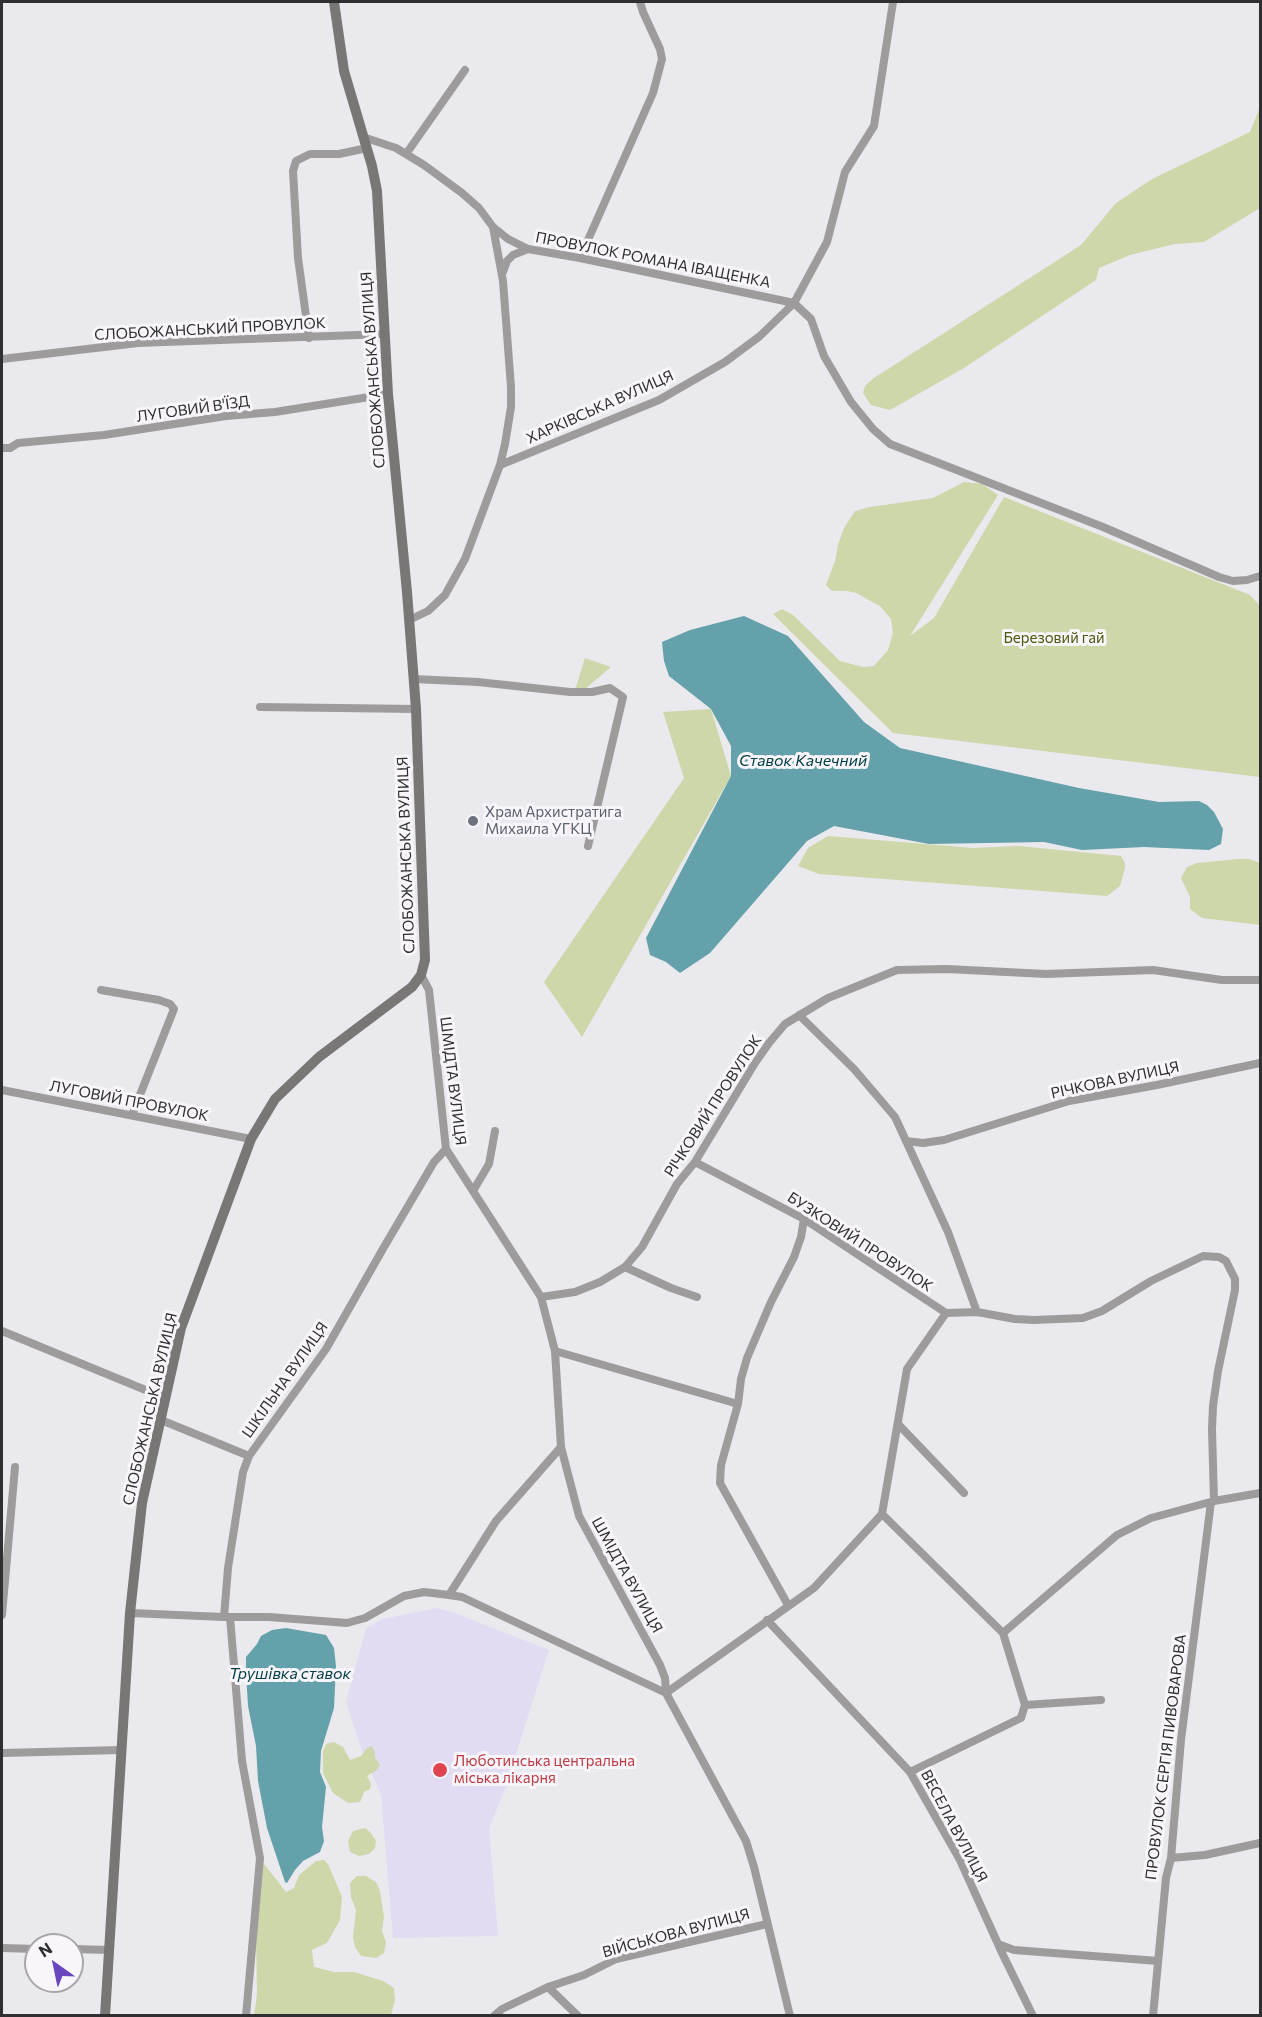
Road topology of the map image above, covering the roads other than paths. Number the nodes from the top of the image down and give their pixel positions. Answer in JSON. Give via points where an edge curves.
{"nodes":[{"id":1,"x":334,"y":2,"type":"edge"},
{"id":2,"x":640,"y":2,"type":"edge"},
{"id":3,"x":893,"y":2,"type":"edge"},
{"id":4,"x":465,"y":70,"type":"dead end"},
{"id":5,"x":363,"y":137,"type":"junction"},
{"id":6,"x":367,"y":148,"type":"junction"},
{"id":7,"x":406,"y":154,"type":"junction"},
{"id":8,"x":493,"y":227,"type":"junction"},
{"id":9,"x":528,"y":249,"type":"junction"},
{"id":10,"x":580,"y":258,"type":"junction"},
{"id":11,"x":503,"y":276,"type":"junction"},
{"id":12,"x":794,"y":303,"type":"junction"},
{"id":13,"x":385,"y":334,"type":"junction"},
{"id":14,"x":309,"y":338,"type":"junction"},
{"id":15,"x":2,"y":358,"type":"edge"},
{"id":16,"x":387,"y":394,"type":"junction"},
{"id":17,"x":2,"y":448,"type":"edge"},
{"id":18,"x":500,"y":465,"type":"junction"},
{"id":19,"x":1260,"y":576,"type":"edge"},
{"id":20,"x":409,"y":620,"type":"junction"},
{"id":21,"x":413,"y":679,"type":"junction"},
{"id":22,"x":260,"y":707,"type":"dead end"},
{"id":23,"x":416,"y":710,"type":"junction"},
{"id":24,"x":588,"y":846,"type":"dead end"},
{"id":25,"x":421,"y":975,"type":"junction"},
{"id":26,"x":1260,"y":980,"type":"edge"},
{"id":27,"x":100,"y":990,"type":"dead end"},
{"id":28,"x":799,"y":1015,"type":"junction"},
{"id":29,"x":1260,"y":1063,"type":"edge"},
{"id":30,"x":2,"y":1090,"type":"edge"},
{"id":31,"x":132,"y":1116,"type":"junction"},
{"id":32,"x":495,"y":1131,"type":"dead end"},
{"id":33,"x":251,"y":1139,"type":"junction"},
{"id":34,"x":906,"y":1141,"type":"junction"},
{"id":35,"x":446,"y":1149,"type":"junction"},
{"id":36,"x":696,"y":1162,"type":"junction"},
{"id":37,"x":473,"y":1191,"type":"junction"},
{"id":38,"x":804,"y":1219,"type":"junction"},
{"id":39,"x":625,"y":1267,"type":"junction"},
{"id":40,"x":541,"y":1297,"type":"junction"},
{"id":41,"x":697,"y":1297,"type":"dead end"},
{"id":42,"x":977,"y":1312,"type":"junction"},
{"id":43,"x":946,"y":1313,"type":"junction"},
{"id":44,"x":2,"y":1331,"type":"edge"},
{"id":45,"x":555,"y":1351,"type":"junction"},
{"id":46,"x":165,"y":1398,"type":"junction"},
{"id":47,"x":738,"y":1404,"type":"junction"},
{"id":48,"x":160,"y":1420,"type":"junction"},
{"id":49,"x":898,"y":1424,"type":"junction"},
{"id":50,"x":561,"y":1446,"type":"junction"},
{"id":51,"x":249,"y":1456,"type":"junction"},
{"id":52,"x":15,"y":1467,"type":"dead end"},
{"id":53,"x":964,"y":1493,"type":"dead end"},
{"id":54,"x":1260,"y":1493,"type":"edge"},
{"id":55,"x":1212,"y":1501,"type":"junction"},
{"id":56,"x":882,"y":1514,"type":"junction"},
{"id":57,"x":449,"y":1595,"type":"junction"},
{"id":58,"x":788,"y":1605,"type":"junction"},
{"id":59,"x":130,"y":1613,"type":"junction"},
{"id":60,"x":2,"y":1615,"type":"edge"},
{"id":61,"x":227,"y":1617,"type":"junction"},
{"id":62,"x":767,"y":1620,"type":"junction"},
{"id":63,"x":1003,"y":1632,"type":"junction"},
{"id":64,"x":666,"y":1692,"type":"junction"},
{"id":65,"x":1101,"y":1700,"type":"dead end"},
{"id":66,"x":1025,"y":1705,"type":"junction"},
{"id":67,"x":121,"y":1750,"type":"junction"},
{"id":68,"x":2,"y":1753,"type":"edge"},
{"id":69,"x":910,"y":1772,"type":"junction"},
{"id":70,"x":1260,"y":1843,"type":"edge"},
{"id":71,"x":1171,"y":1858,"type":"junction"},
{"id":72,"x":767,"y":1924,"type":"junction"},
{"id":73,"x":998,"y":1944,"type":"junction"},
{"id":74,"x":2,"y":1948,"type":"edge"},
{"id":75,"x":24,"y":1949,"type":"edge"},
{"id":76,"x":84,"y":1949,"type":"edge"},
{"id":77,"x":109,"y":1950,"type":"junction"},
{"id":78,"x":1158,"y":1961,"type":"junction"},
{"id":79,"x":548,"y":1988,"type":"junction"},
{"id":80,"x":105,"y":2016,"type":"edge"},
{"id":81,"x":246,"y":2016,"type":"edge"},
{"id":82,"x":494,"y":2016,"type":"edge"},
{"id":83,"x":578,"y":2016,"type":"edge"},
{"id":84,"x":790,"y":2016,"type":"edge"},
{"id":85,"x":1033,"y":2016,"type":"edge"},
{"id":86,"x":1153,"y":2016,"type":"edge"}],
"edges":[{"from":1,"to":5,"type":"street","name":"СЛОБОЖАНСЬКА ВУЛИЦЯ","via":[[345,71]]},
{"from":2,"to":10,"type":"street","via":[[662,59],[653,93]]},
{"from":3,"to":12,"type":"street","name":"ХАРКІВСЬКА ВУЛИЦЯ","via":[[874,126],[845,172],[827,242]]},
{"from":4,"to":7,"type":"street"},
{"from":5,"to":6,"type":"street","name":"СЛОБОЖАНСЬКА ВУЛИЦЯ"},
{"from":5,"to":7,"type":"street","name":"ПРОВУЛОК РОМАНА ІВАЩЕНКА"},
{"from":6,"to":13,"type":"street","name":"СЛОБОЖАНСЬКА ВУЛИЦЯ","via":[[377,191]]},
{"from":6,"to":14,"type":"street","via":[[339,154],[310,154],[296,161],[293,171],[298,258]]},
{"from":7,"to":8,"type":"street","name":"ПРОВУЛОК РОМАНА ІВАЩЕНКА","via":[[462,193]]},
{"from":8,"to":9,"type":"street","name":"ПРОВУЛОК РОМАНА ІВАЩЕНКА"},
{"from":8,"to":11,"type":"street"},
{"from":9,"to":10,"type":"street","name":"ПРОВУЛОК РОМАНА ІВАЩЕНКА"},
{"from":9,"to":11,"type":"street","via":[[507,261]]},
{"from":10,"to":12,"type":"street","name":"ПРОВУЛОК РОМАНА ІВАЩЕНКА"},
{"from":11,"to":18,"type":"street","via":[[511,406]]},
{"from":12,"to":18,"type":"street","name":"ХАРКІВСЬКА ВУЛИЦЯ","via":[[725,362],[659,399]]},
{"from":12,"to":19,"type":"street","via":[[811,319],[824,357],[851,402],[890,444],[1219,577],[1233,581]]},
{"from":13,"to":14,"type":"street","name":"СЛОБОЖАНСЬКИЙ ПРОВУЛОК"},
{"from":13,"to":16,"type":"street","name":"СЛОБОЖАНСЬКА ВУЛИЦЯ"},
{"from":14,"to":15,"type":"street","name":"СЛОБОЖАНСЬКИЙ ПРОВУЛОК","via":[[138,343]]},
{"from":16,"to":17,"type":"street","name":"ЛУГОВИЙ В'ЇЗД"},
{"from":16,"to":20,"type":"street","name":"СЛОБОЖАНСЬКА ВУЛИЦЯ"},
{"from":18,"to":20,"type":"street","via":[[465,559],[450,586],[428,611]]},
{"from":20,"to":21,"type":"street","name":"СЛОБОЖАНСЬКА ВУЛИЦЯ"},
{"from":21,"to":23,"type":"street","name":"СЛОБОЖАНСЬКА ВУЛИЦЯ"},
{"from":21,"to":24,"type":"street","via":[[570,692],[610,688],[623,697]]},
{"from":22,"to":23,"type":"street"},
{"from":23,"to":25,"type":"street","name":"СЛОБОЖАНСЬКА ВУЛИЦЯ","via":[[425,955]]},
{"from":25,"to":33,"type":"street","name":"СЛОБОЖАНСЬКА ВУЛИЦЯ","via":[[402,996],[288,1085]]},
{"from":25,"to":35,"type":"street","name":"ШМІДТА ВУЛИЦЯ","via":[[429,990]]},
{"from":26,"to":28,"type":"street","name":"РІЧКОВИЙ ПРОВУЛОК","via":[[1222,980],[1153,970],[1046,974],[897,970],[828,998]]},
{"from":27,"to":31,"type":"street","via":[[159,1000],[174,1009]]},
{"from":28,"to":34,"type":"street","via":[[885,1104]]},
{"from":28,"to":36,"type":"street","name":"РІЧКОВИЙ ПРОВУЛОК","via":[[785,1024],[755,1063]]},
{"from":29,"to":34,"type":"street","name":"РІЧКОВА ВУЛИЦЯ","via":[[1069,1101],[944,1140]]},
{"from":30,"to":31,"type":"street","name":"ЛУГОВИЙ ПРОВУЛОК"},
{"from":31,"to":33,"type":"street","name":"ЛУГОВИЙ ПРОВУЛОК"},
{"from":32,"to":37,"type":"street","via":[[489,1164]]},
{"from":33,"to":46,"type":"street","name":"СЛОБОЖАНСЬКА ВУЛИЦЯ","via":[[182,1328]]},
{"from":34,"to":42,"type":"street","via":[[948,1232]]},
{"from":35,"to":37,"type":"street","name":"ШМІДТА ВУЛИЦЯ"},
{"from":35,"to":51,"type":"street","name":"ШКІЛЬНА ВУЛИЦЯ","via":[[326,1349]]},
{"from":36,"to":38,"type":"street","name":"БУЗКОВИЙ ПРОВУЛОК"},
{"from":36,"to":39,"type":"street","name":"РІЧКОВИЙ ПРОВУЛОК","via":[[677,1184],[642,1247]]},
{"from":37,"to":40,"type":"street","name":"ШМІДТА ВУЛИЦЯ"},
{"from":38,"to":43,"type":"street","name":"БУЗКОВИЙ ПРОВУЛОК"},
{"from":38,"to":47,"type":"street","via":[[794,1257],[747,1358]]},
{"from":39,"to":40,"type":"street","name":"РІЧКОВИЙ ПРОВУЛОК","via":[[574,1292]]},
{"from":39,"to":41,"type":"street"},
{"from":40,"to":45,"type":"street","name":"ШМІДТА ВУЛИЦЯ"},
{"from":42,"to":43,"type":"street"},
{"from":42,"to":55,"type":"street","name":"ПРОВУЛОК СЕРГІЯ ПИВОВАРОВА","via":[[1015,1319],[1083,1318],[1203,1256],[1226,1261],[1235,1290],[1213,1406]]},
{"from":43,"to":49,"type":"street","via":[[907,1369]]},
{"from":44,"to":46,"type":"street"},
{"from":45,"to":47,"type":"street"},
{"from":45,"to":50,"type":"street","name":"ШМІДТА ВУЛИЦЯ"},
{"from":46,"to":48,"type":"street","name":"СЛОБОЖАНСЬКА ВУЛИЦЯ"},
{"from":47,"to":58,"type":"street","via":[[721,1465],[720,1483]]},
{"from":48,"to":51,"type":"street"},
{"from":48,"to":59,"type":"street","name":"СЛОБОЖАНСЬКА ВУЛИЦЯ","via":[[142,1503]]},
{"from":49,"to":53,"type":"street"},
{"from":49,"to":56,"type":"street"},
{"from":50,"to":57,"type":"street","via":[[496,1521]]},
{"from":50,"to":64,"type":"street","name":"ШМІДТА ВУЛИЦЯ","via":[[579,1516],[660,1665]]},
{"from":51,"to":61,"type":"street","name":"ШКІЛЬНА ВУЛИЦЯ","via":[[228,1568]]},
{"from":52,"to":60,"type":"street"},
{"from":54,"to":55,"type":"street"},
{"from":55,"to":63,"type":"street","via":[[1151,1518],[1117,1535]]},
{"from":55,"to":71,"type":"street","name":"ПРОВУЛОК СЕРГІЯ ПИВОВАРОВА","via":[[1181,1740]]},
{"from":56,"to":58,"type":"street","via":[[814,1588]]},
{"from":56,"to":63,"type":"street"},
{"from":57,"to":61,"type":"street","via":[[424,1592],[404,1596],[365,1618],[347,1623]]},
{"from":57,"to":64,"type":"street","via":[[462,1597]]},
{"from":58,"to":62,"type":"street"},
{"from":59,"to":61,"type":"street"},
{"from":59,"to":67,"type":"street","name":"СЛОБОЖАНСЬКА ВУЛИЦЯ"},
{"from":61,"to":81,"type":"street","name":"ШКІЛЬНА ВУЛИЦЯ","via":[[242,1761],[260,1858]]},
{"from":62,"to":64,"type":"street"},
{"from":62,"to":69,"type":"street","name":"ВЕСЕЛА ВУЛИЦЯ"},
{"from":63,"to":66,"type":"street"},
{"from":64,"to":72,"type":"street","name":"ШМІДТА ВУЛИЦЯ","via":[[746,1841]]},
{"from":65,"to":66,"type":"street"},
{"from":66,"to":69,"type":"street","via":[[1021,1718]]},
{"from":67,"to":68,"type":"street"},
{"from":67,"to":77,"type":"street","name":"СЛОБОЖАНСЬКА ВУЛИЦЯ"},
{"from":69,"to":73,"type":"street","name":"ВЕСЕЛА ВУЛИЦЯ","via":[[960,1860]]},
{"from":70,"to":71,"type":"street"},
{"from":71,"to":78,"type":"street","name":"ПРОВУЛОК СЕРГІЯ ПИВОВАРОВА"},
{"from":72,"to":79,"type":"street","name":"ВІЙСЬКОВА ВУЛИЦЯ","via":[[616,1959]]},
{"from":72,"to":84,"type":"street","name":"ШМІДТА ВУЛИЦЯ"},
{"from":73,"to":78,"type":"street","via":[[1014,1950]]},
{"from":73,"to":85,"type":"street","name":"ВЕСЕЛА ВУЛИЦЯ"},
{"from":74,"to":75,"type":"street"},
{"from":76,"to":77,"type":"street"},
{"from":77,"to":80,"type":"street","name":"СЛОБОЖАНСЬКА ВУЛИЦЯ"},
{"from":78,"to":86,"type":"street","name":"ПРОВУЛОК СЕРГІЯ ПИВОВАРОВА"},
{"from":79,"to":82,"type":"street","name":"ВІЙСЬКОВА ВУЛИЦЯ"},
{"from":79,"to":83,"type":"street"}]}
